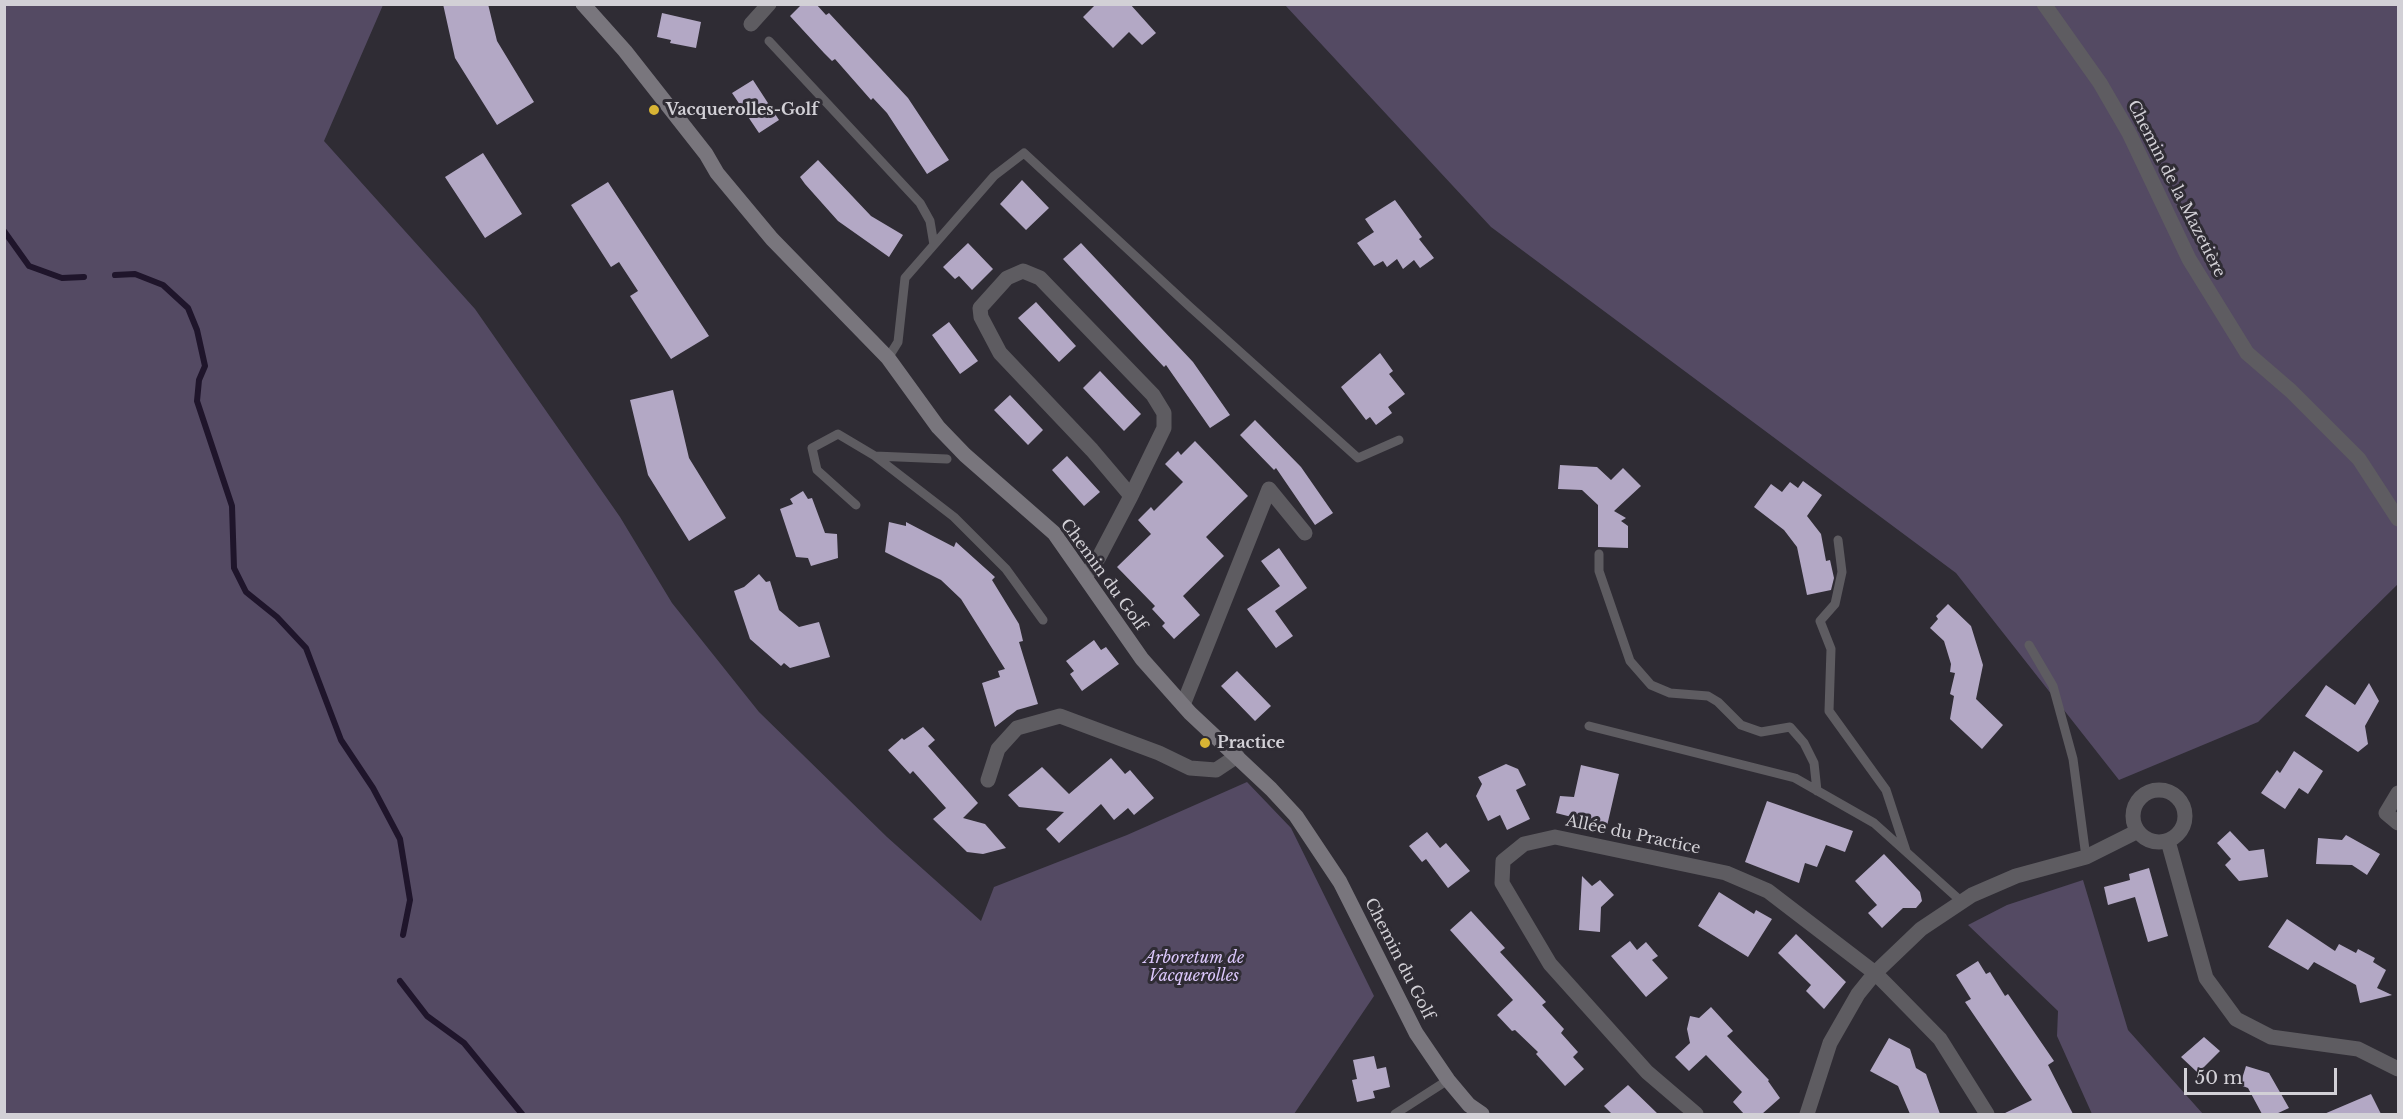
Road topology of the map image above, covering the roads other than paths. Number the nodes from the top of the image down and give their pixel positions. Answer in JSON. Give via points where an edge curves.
{"nodes":[{"id":1,"x":583,"y":4,"type":"edge"},
{"id":2,"x":769,"y":4,"type":"edge"},
{"id":3,"x":2044,"y":4,"type":"edge"},
{"id":4,"x":751,"y":24,"type":"dead end"},
{"id":5,"x":769,"y":41,"type":"dead end"},
{"id":6,"x":934,"y":245,"type":"junction"},
{"id":7,"x":888,"y":358,"type":"junction"},
{"id":8,"x":1399,"y":440,"type":"dead end"},
{"id":9,"x":875,"y":456,"type":"junction"},
{"id":10,"x":947,"y":459,"type":"dead end"},
{"id":11,"x":1131,"y":496,"type":"junction"},
{"id":12,"x":856,"y":505,"type":"dead end"},
{"id":13,"x":2398,"y":519,"type":"edge"},
{"id":14,"x":1305,"y":533,"type":"dead end"},
{"id":15,"x":1838,"y":540,"type":"dead end"},
{"id":16,"x":1599,"y":554,"type":"dead end"},
{"id":17,"x":1085,"y":577,"type":"junction"},
{"id":18,"x":1043,"y":620,"type":"dead end"},
{"id":19,"x":2029,"y":645,"type":"dead end"},
{"id":20,"x":1183,"y":705,"type":"junction"},
{"id":21,"x":1588,"y":726,"type":"dead end"},
{"id":22,"x":1237,"y":756,"type":"junction"},
{"id":23,"x":988,"y":780,"type":"dead end"},
{"id":24,"x":1817,"y":791,"type":"junction"},
{"id":25,"x":2398,"y":793,"type":"edge"},
{"id":26,"x":2398,"y":823,"type":"edge"},
{"id":27,"x":2138,"y":831,"type":"junction"},
{"id":28,"x":2168,"y":841,"type":"junction"},
{"id":29,"x":1906,"y":851,"type":"junction"},
{"id":30,"x":2086,"y":857,"type":"junction"},
{"id":31,"x":1962,"y":902,"type":"junction"},
{"id":32,"x":1875,"y":973,"type":"junction"},
{"id":33,"x":2398,"y":1070,"type":"edge"},
{"id":34,"x":1448,"y":1080,"type":"junction"},
{"id":35,"x":1395,"y":1114,"type":"edge"},
{"id":36,"x":1482,"y":1114,"type":"edge"},
{"id":37,"x":1696,"y":1114,"type":"edge"},
{"id":38,"x":1807,"y":1114,"type":"edge"},
{"id":39,"x":1987,"y":1114,"type":"edge"}],
"edges":[{"from":1,"to":7,"type":"street","name":"Chemin du Golf","via":[[625,51],[744,208]]},
{"from":2,"to":4,"type":"street"},
{"from":3,"to":13,"type":"street","name":"Chemin de la Mazetière","via":[[2100,83],[2189,259],[2247,353],[2359,459]]},
{"from":5,"to":6,"type":"lane","via":[[920,203],[930,221]]},
{"from":6,"to":7,"type":"lane","via":[[905,278],[898,342]]},
{"from":6,"to":8,"type":"lane","via":[[994,176],[1024,153],[1358,458]]},
{"from":7,"to":17,"type":"street","name":"Chemin du Golf","via":[[938,427],[965,456],[1054,533]]},
{"from":9,"to":10,"type":"lane"},
{"from":9,"to":12,"type":"lane","via":[[838,434],[812,448],[817,470]]},
{"from":9,"to":18,"type":"lane","via":[[954,517],[1006,569]]},
{"from":11,"to":11,"type":"street","via":[[1164,428],[1164,413],[1153,395],[1041,278],[1023,271],[1007,278],[980,308],[1000,353]]},
{"from":11,"to":17,"type":"street"},
{"from":14,"to":20,"type":"street","via":[[1269,489]]},
{"from":15,"to":29,"type":"lane","via":[[1842,572],[1835,603],[1820,621],[1831,649],[1829,711],[1886,790]]},
{"from":16,"to":24,"type":"lane","via":[[1599,571],[1630,661],[1651,685],[1670,693],[1708,696],[1741,725],[1761,732],[1790,727],[1814,763]]},
{"from":17,"to":20,"type":"street","name":"Chemin du Golf","via":[[1142,658]]},
{"from":19,"to":30,"type":"lane","via":[[2053,686],[2070,748]]},
{"from":20,"to":22,"type":"street","name":"Chemin du Golf"},
{"from":21,"to":24,"type":"lane","via":[[1795,778]]},
{"from":22,"to":23,"type":"street","via":[[1216,770],[1190,768],[1060,716],[1017,728],[998,749]]},
{"from":22,"to":34,"type":"street","name":"Chemin du Golf","via":[[1308,832],[1340,882],[1416,1033]]},
{"from":24,"to":29,"type":"lane","via":[[1874,824]]},
{"from":25,"to":26,"type":"street","via":[[2386,813]]},
{"from":27,"to":28,"type":"street","via":[[2151,840]]},
{"from":27,"to":28,"type":"street","via":[[2133,814],[2140,798],[2154,790],[2171,792],[2186,813],[2181,830]]},
{"from":27,"to":30,"type":"street"},
{"from":28,"to":33,"type":"street","via":[[2206,978],[2236,1019],[2271,1037],[2358,1049]]},
{"from":29,"to":31,"type":"lane"},
{"from":30,"to":31,"type":"street","via":[[2016,876]]},
{"from":31,"to":32,"type":"street","via":[[1922,928]]},
{"from":32,"to":37,"type":"street","name":"Allée du Practice","via":[[1768,891],[1725,873],[1555,837],[1524,844],[1503,861],[1502,883],[1550,964],[1647,1072]]},
{"from":32,"to":38,"type":"street","via":[[1830,1043]]},
{"from":32,"to":39,"type":"street","name":"Allée du Practice","via":[[1940,1039]]},
{"from":34,"to":35,"type":"lane"},
{"from":34,"to":36,"type":"street","name":"Chemin du Golf"}]}
